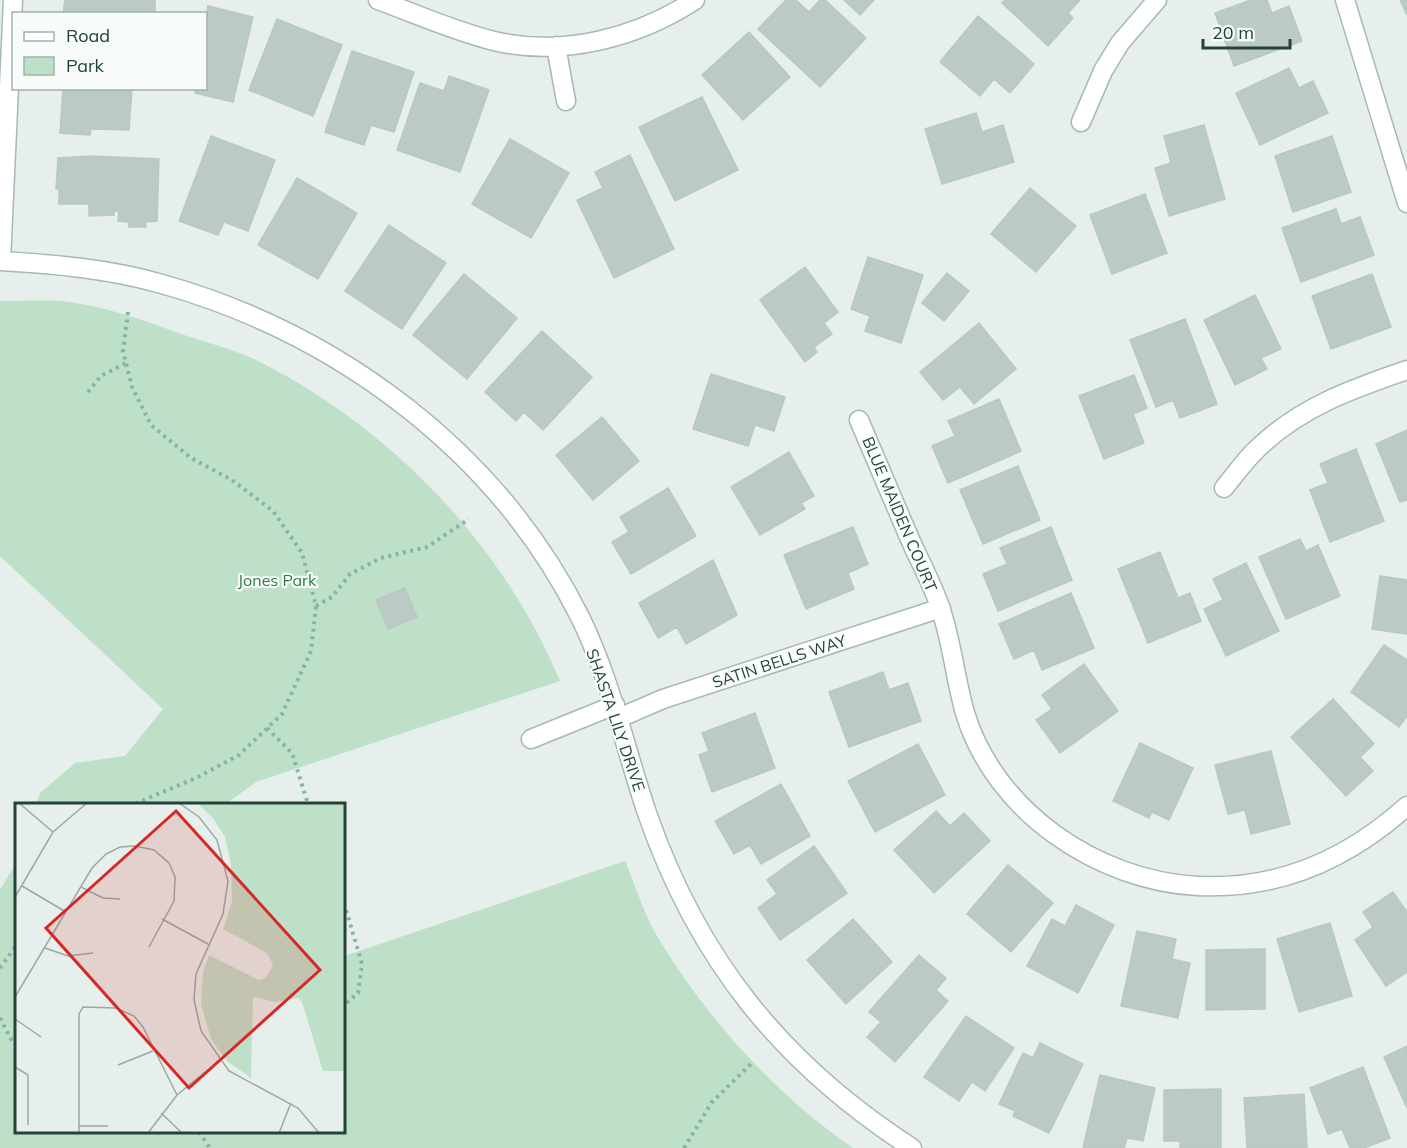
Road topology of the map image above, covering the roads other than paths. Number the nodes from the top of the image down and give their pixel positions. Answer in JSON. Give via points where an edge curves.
{"nodes":[{"id":1,"x":378,"y":0,"type":"edge"},
{"id":2,"x":695,"y":0,"type":"edge"},
{"id":3,"x":1157,"y":0,"type":"edge"},
{"id":4,"x":1345,"y":0,"type":"edge"},
{"id":5,"x":12,"y":22,"type":"edge"},
{"id":6,"x":556,"y":46,"type":"junction"},
{"id":7,"x":566,"y":101,"type":"dead end"},
{"id":8,"x":1081,"y":122,"type":"dead end"},
{"id":9,"x":1401,"y":164,"type":"edge"},
{"id":10,"x":1407,"y":203,"type":"edge"},
{"id":11,"x":1,"y":261,"type":"edge"},
{"id":12,"x":1407,"y":370,"type":"edge"},
{"id":13,"x":860,"y":420,"type":"dead end"},
{"id":14,"x":1224,"y":488,"type":"dead end"},
{"id":15,"x":941,"y":608,"type":"junction"},
{"id":16,"x":617,"y":712,"type":"junction"},
{"id":17,"x":531,"y":739,"type":"dead end"},
{"id":18,"x":1407,"y":806,"type":"edge"},
{"id":19,"x":912,"y":1148,"type":"edge"}],
"edges":[{"from":1,"to":6,"type":"street","via":[[496,41]]},
{"from":2,"to":6,"type":"street","via":[[653,24],[622,35]]},
{"from":3,"to":8,"type":"street","via":[[1108,62]]},
{"from":4,"to":9,"type":"street"},
{"from":5,"to":11,"type":"street"},
{"from":6,"to":7,"type":"street"},
{"from":9,"to":10,"type":"street"},
{"from":11,"to":16,"type":"street","name":"SHASTA LILY DRIVE","via":[[57,265],[159,283],[225,303],[289,331],[351,367],[407,407],[482,478],[526,531],[580,619]]},
{"from":12,"to":14,"type":"street","via":[[1335,395],[1306,410],[1256,450]]},
{"from":13,"to":15,"type":"street","name":"BLUE MAIDEN COURT"},
{"from":15,"to":16,"type":"street","name":"SATIN BELLS WAY"},
{"from":15,"to":18,"type":"street","name":"BLUE MAIDEN COURT","via":[[966,714],[995,771],[1037,820],[1090,857],[1119,870],[1182,885],[1246,885],[1278,879],[1336,857],[1365,840]]},
{"from":16,"to":17,"type":"street","name":"SATIN BELLS WAY"},
{"from":16,"to":19,"type":"street","name":"SHASTA LILY DRIVE","via":[[669,870],[730,979],[769,1029],[813,1074],[836,1095]]}]}
